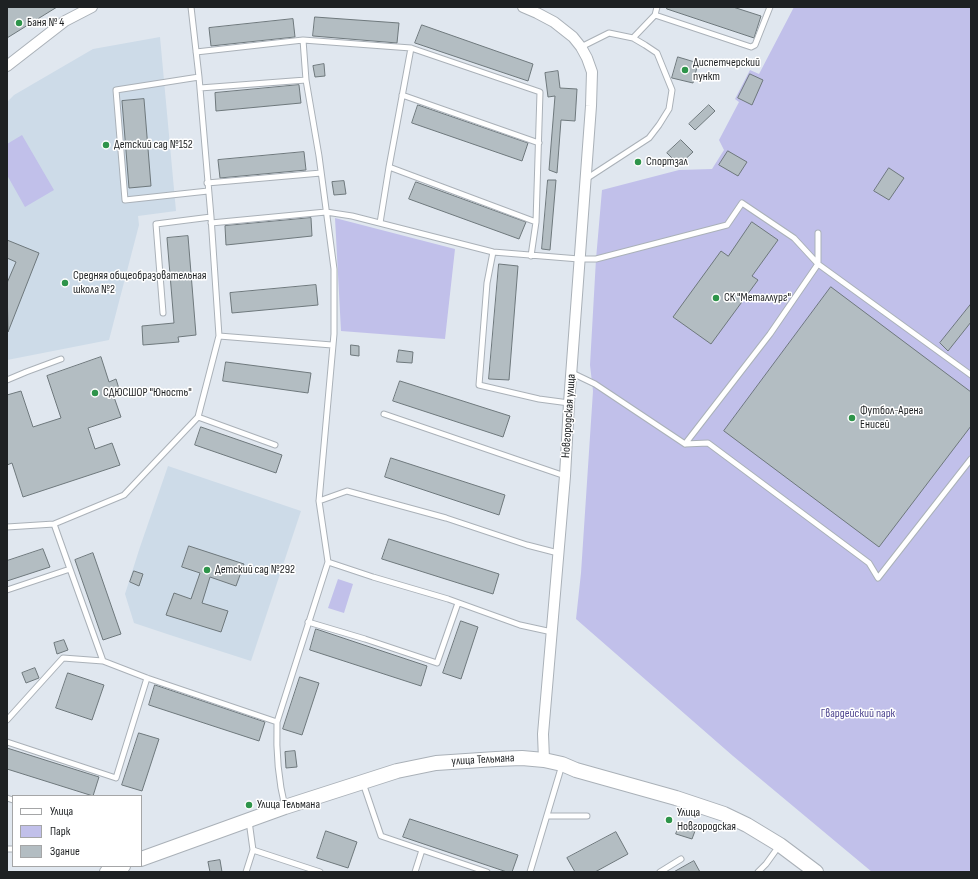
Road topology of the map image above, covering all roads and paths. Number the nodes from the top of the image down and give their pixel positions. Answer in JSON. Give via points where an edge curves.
{"nodes":[{"id":1,"x":92,"y":7,"type":"edge"},
{"id":2,"x":191,"y":7,"type":"edge"},
{"id":3,"x":523,"y":7,"type":"edge"},
{"id":4,"x":658,"y":7,"type":"edge"},
{"id":5,"x":770,"y":7,"type":"edge"},
{"id":6,"x":655,"y":15,"type":"junction"},
{"id":7,"x":633,"y":38,"type":"junction"},
{"id":8,"x":303,"y":40,"type":"junction"},
{"id":9,"x":581,"y":47,"type":"junction"},
{"id":10,"x":411,"y":48,"type":"junction"},
{"id":11,"x":196,"y":52,"type":"junction"},
{"id":12,"x":7,"y":66,"type":"edge"},
{"id":13,"x":199,"y":77,"type":"junction"},
{"id":14,"x":306,"y":80,"type":"junction"},
{"id":15,"x":200,"y":88,"type":"junction"},
{"id":16,"x":402,"y":95,"type":"junction"},
{"id":17,"x":539,"y":143,"type":"junction"},
{"id":18,"x":389,"y":167,"type":"junction"},
{"id":19,"x":321,"y":173,"type":"junction"},
{"id":20,"x":586,"y":179,"type":"junction"},
{"id":21,"x":207,"y":183,"type":"junction"},
{"id":22,"x":208,"y":191,"type":"junction"},
{"id":23,"x":326,"y":212,"type":"junction"},
{"id":24,"x":211,"y":217,"type":"junction"},
{"id":25,"x":536,"y":222,"type":"junction"},
{"id":26,"x":211,"y":223,"type":"junction"},
{"id":27,"x":380,"y":223,"type":"junction"},
{"id":28,"x":818,"y":233,"type":"dead end"},
{"id":29,"x":493,"y":252,"type":"junction"},
{"id":30,"x":531,"y":256,"type":"junction"},
{"id":31,"x":579,"y":259,"type":"junction"},
{"id":32,"x":818,"y":264,"type":"junction"},
{"id":33,"x":163,"y":313,"type":"dead end"},
{"id":34,"x":219,"y":336,"type":"junction"},
{"id":35,"x":332,"y":345,"type":"junction"},
{"id":36,"x":61,"y":359,"type":"dead end"},
{"id":37,"x":572,"y":373,"type":"junction"},
{"id":38,"x":971,"y":375,"type":"edge"},
{"id":39,"x":7,"y":380,"type":"edge"},
{"id":40,"x":569,"y":403,"type":"junction"},
{"id":41,"x":384,"y":414,"type":"dead end"},
{"id":42,"x":198,"y":417,"type":"junction"},
{"id":43,"x":685,"y":444,"type":"junction"},
{"id":44,"x":275,"y":445,"type":"dead end"},
{"id":45,"x":971,"y":459,"type":"edge"},
{"id":46,"x":565,"y":476,"type":"junction"},
{"id":47,"x":319,"y":501,"type":"junction"},
{"id":48,"x":54,"y":524,"type":"junction"},
{"id":49,"x":7,"y":527,"type":"edge"},
{"id":50,"x":558,"y":553,"type":"junction"},
{"id":51,"x":328,"y":562,"type":"junction"},
{"id":52,"x":70,"y":569,"type":"junction"},
{"id":53,"x":7,"y":590,"type":"edge"},
{"id":54,"x":458,"y":603,"type":"junction"},
{"id":55,"x":308,"y":622,"type":"junction"},
{"id":56,"x":552,"y":632,"type":"junction"},
{"id":57,"x":103,"y":661,"type":"junction"},
{"id":58,"x":147,"y":678,"type":"junction"},
{"id":59,"x":7,"y":720,"type":"edge"},
{"id":60,"x":277,"y":722,"type":"junction"},
{"id":61,"x":7,"y":742,"type":"edge"},
{"id":62,"x":544,"y":760,"type":"junction"},
{"id":63,"x":562,"y":764,"type":"junction"},
{"id":64,"x":363,"y":782,"type":"junction"},
{"id":65,"x":285,"y":807,"type":"junction"},
{"id":66,"x":547,"y":816,"type":"junction"},
{"id":67,"x":587,"y":816,"type":"dead end"},
{"id":68,"x":249,"y":820,"type":"junction"},
{"id":69,"x":780,"y":845,"type":"junction"},
{"id":70,"x":253,"y":850,"type":"junction"},
{"id":71,"x":422,"y":850,"type":"junction"},
{"id":72,"x":142,"y":859,"type":"edge"},
{"id":73,"x":681,"y":859,"type":"dead end"},
{"id":74,"x":120,"y":867,"type":"edge"},
{"id":75,"x":107,"y":872,"type":"edge"},
{"id":76,"x":246,"y":872,"type":"edge"},
{"id":77,"x":320,"y":872,"type":"edge"},
{"id":78,"x":415,"y":872,"type":"edge"},
{"id":79,"x":487,"y":872,"type":"edge"},
{"id":80,"x":530,"y":872,"type":"edge"},
{"id":81,"x":660,"y":872,"type":"edge"},
{"id":82,"x":758,"y":872,"type":"edge"},
{"id":83,"x":816,"y":872,"type":"edge"}],
"edges":[{"from":1,"to":12,"type":"street","via":[[65,21]]},
{"from":2,"to":11,"type":"lane"},
{"from":3,"to":9,"type":"street","via":[[554,22]]},
{"from":4,"to":6,"type":"lane"},
{"from":5,"to":6,"type":"lane","via":[[755,45],[751,47]]},
{"from":6,"to":7,"type":"lane"},
{"from":7,"to":9,"type":"lane","via":[[609,33]]},
{"from":7,"to":20,"type":"lane","via":[[657,53],[672,90],[669,109],[649,138]]},
{"from":8,"to":10,"type":"lane"},
{"from":8,"to":11,"type":"lane"},
{"from":8,"to":14,"type":"lane"},
{"from":9,"to":20,"type":"street","name":"Новгородская улица","via":[[592,72]]},
{"from":10,"to":16,"type":"lane"},
{"from":10,"to":17,"type":"lane","via":[[540,92]]},
{"from":11,"to":13,"type":"lane"},
{"from":13,"to":15,"type":"lane"},
{"from":13,"to":22,"type":"lane","via":[[116,90],[120,150],[125,200]]},
{"from":14,"to":15,"type":"lane"},
{"from":14,"to":19,"type":"lane"},
{"from":15,"to":21,"type":"lane"},
{"from":16,"to":17,"type":"lane"},
{"from":16,"to":18,"type":"lane"},
{"from":17,"to":25,"type":"lane"},
{"from":18,"to":25,"type":"lane"},
{"from":18,"to":27,"type":"lane"},
{"from":19,"to":21,"type":"lane"},
{"from":19,"to":23,"type":"lane"},
{"from":20,"to":31,"type":"street","name":"Новгородская улица"},
{"from":21,"to":22,"type":"lane"},
{"from":22,"to":24,"type":"lane"},
{"from":23,"to":26,"type":"lane"},
{"from":23,"to":27,"type":"lane"},
{"from":23,"to":35,"type":"lane","via":[[334,269]]},
{"from":24,"to":26,"type":"lane"},
{"from":24,"to":33,"type":"lane","via":[[156,224]]},
{"from":25,"to":30,"type":"lane"},
{"from":26,"to":34,"type":"lane"},
{"from":27,"to":29,"type":"lane"},
{"from":28,"to":32,"type":"lane"},
{"from":29,"to":30,"type":"lane"},
{"from":29,"to":40,"type":"lane","via":[[487,283],[479,385]]},
{"from":30,"to":31,"type":"lane"},
{"from":31,"to":32,"type":"lane","via":[[596,259],[726,225],[742,203],[794,238]]},
{"from":31,"to":37,"type":"street","name":"Новгородская улица"},
{"from":32,"to":38,"type":"lane"},
{"from":32,"to":43,"type":"lane","via":[[770,334]]},
{"from":34,"to":35,"type":"lane"},
{"from":34,"to":42,"type":"lane"},
{"from":35,"to":47,"type":"lane"},
{"from":36,"to":39,"type":"lane"},
{"from":37,"to":40,"type":"street","name":"Новгородская улица"},
{"from":37,"to":43,"type":"lane","via":[[595,384]]},
{"from":40,"to":46,"type":"street","name":"Новгородская улица"},
{"from":41,"to":46,"type":"lane"},
{"from":42,"to":44,"type":"lane"},
{"from":42,"to":48,"type":"lane","via":[[124,495]]},
{"from":43,"to":45,"type":"lane","via":[[708,443],[869,563],[878,578]]},
{"from":46,"to":50,"type":"street","name":"Новгородская улица"},
{"from":47,"to":50,"type":"lane","via":[[347,491],[446,518]]},
{"from":47,"to":51,"type":"lane"},
{"from":48,"to":49,"type":"lane"},
{"from":48,"to":52,"type":"lane"},
{"from":50,"to":56,"type":"street","name":"Новгородская улица"},
{"from":51,"to":54,"type":"lane"},
{"from":51,"to":55,"type":"lane"},
{"from":52,"to":53,"type":"lane"},
{"from":52,"to":57,"type":"lane"},
{"from":54,"to":55,"type":"lane","via":[[437,663]]},
{"from":54,"to":56,"type":"lane","via":[[520,625]]},
{"from":55,"to":60,"type":"lane"},
{"from":56,"to":62,"type":"street","name":"Новгородская улица","via":[[543,734]]},
{"from":57,"to":58,"type":"lane"},
{"from":57,"to":59,"type":"lane","via":[[63,658]]},
{"from":58,"to":60,"type":"lane"},
{"from":58,"to":61,"type":"lane","via":[[116,778]]},
{"from":60,"to":65,"type":"lane","via":[[276,745]]},
{"from":62,"to":63,"type":"main road","name":"улица Тельмана"},
{"from":62,"to":64,"type":"main road","name":"улица Тельмана","via":[[509,758],[436,763],[397,771]]},
{"from":63,"to":66,"type":"lane"},
{"from":63,"to":69,"type":"main road","name":"улица Тельмана","via":[[724,814]]},
{"from":64,"to":65,"type":"main road","name":"улица Тельмана"},
{"from":64,"to":71,"type":"lane","via":[[381,836]]},
{"from":65,"to":68,"type":"main road","name":"улица Тельмана"},
{"from":66,"to":67,"type":"lane"},
{"from":66,"to":80,"type":"lane"},
{"from":68,"to":70,"type":"lane"},
{"from":68,"to":72,"type":"main road","name":"улица Тельмана"},
{"from":69,"to":82,"type":"lane"},
{"from":69,"to":83,"type":"main road","name":"улица Тельмана"},
{"from":70,"to":76,"type":"lane"},
{"from":70,"to":77,"type":"lane"},
{"from":71,"to":78,"type":"lane"},
{"from":71,"to":79,"type":"lane"},
{"from":73,"to":81,"type":"lane"},
{"from":74,"to":75,"type":"main road"}]}
